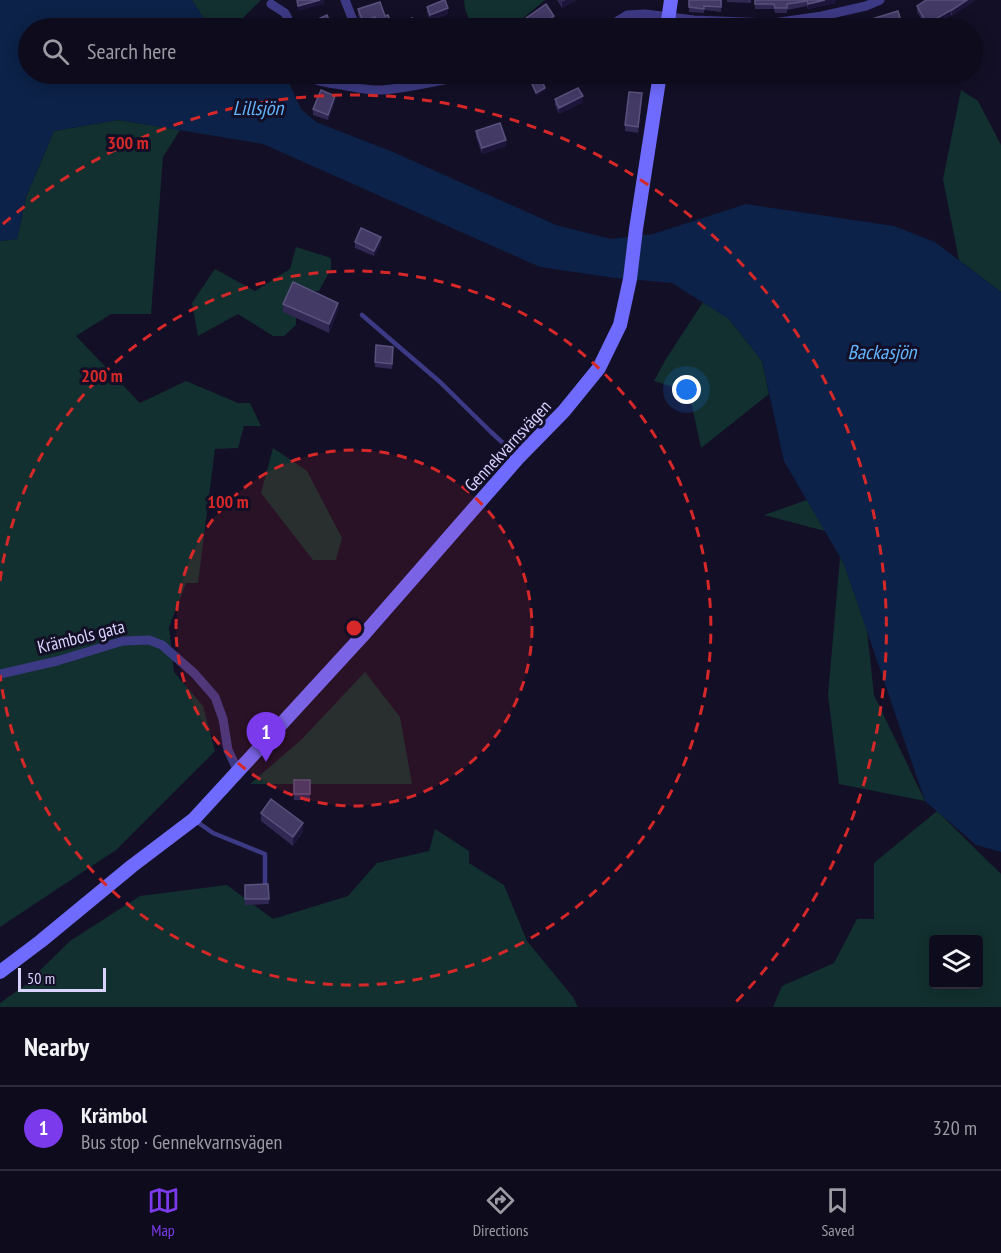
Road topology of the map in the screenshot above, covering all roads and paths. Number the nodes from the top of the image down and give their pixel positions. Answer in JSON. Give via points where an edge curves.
{"nodes":[{"id":1,"x":345,"y":0,"type":"edge"},
{"id":2,"x":671,"y":0,"type":"edge"},
{"id":3,"x":880,"y":0,"type":"edge"},
{"id":4,"x":271,"y":4,"type":"dead end"},
{"id":5,"x":288,"y":18,"type":"edge"},
{"id":6,"x":352,"y":18,"type":"edge"},
{"id":7,"x":622,"y":18,"type":"edge"},
{"id":8,"x":656,"y":18,"type":"edge"},
{"id":9,"x":669,"y":18,"type":"edge"},
{"id":10,"x":808,"y":18,"type":"edge"},
{"id":11,"x":334,"y":84,"type":"edge"},
{"id":12,"x":423,"y":84,"type":"edge"},
{"id":13,"x":658,"y":84,"type":"edge"},
{"id":14,"x":362,"y":315,"type":"dead end"},
{"id":15,"x":519,"y":457,"type":"junction"},
{"id":16,"x":0,"y":674,"type":"edge"},
{"id":17,"x":238,"y":771,"type":"junction"},
{"id":18,"x":194,"y":819,"type":"junction"},
{"id":19,"x":265,"y":885,"type":"edge"},
{"id":20,"x":0,"y":972,"type":"edge"}],
"edges":[{"from":1,"to":6,"type":"street"},
{"from":2,"to":9,"type":"street"},
{"from":3,"to":10,"type":"street"},
{"from":4,"to":5,"type":"street"},
{"from":7,"to":8,"type":"street","via":[[645,14]]},
{"from":11,"to":12,"type":"street","via":[[381,90]]},
{"from":13,"to":15,"type":"street","name":"Gennekvarnsvägen","via":[[620,325],[599,368]]},
{"from":14,"to":15,"type":"lane"},
{"from":15,"to":17,"type":"street","name":"Gennekvarnsvägen"},
{"from":16,"to":17,"type":"street","name":"Krämbols gata","via":[[123,641],[149,640],[162,645],[215,697],[228,750]]},
{"from":17,"to":18,"type":"street","name":"Gennekvarnsvägen"},
{"from":18,"to":19,"type":"lane","via":[[213,833],[265,854]]},
{"from":18,"to":20,"type":"street","name":"Gennekvarnsvägen"}]}
